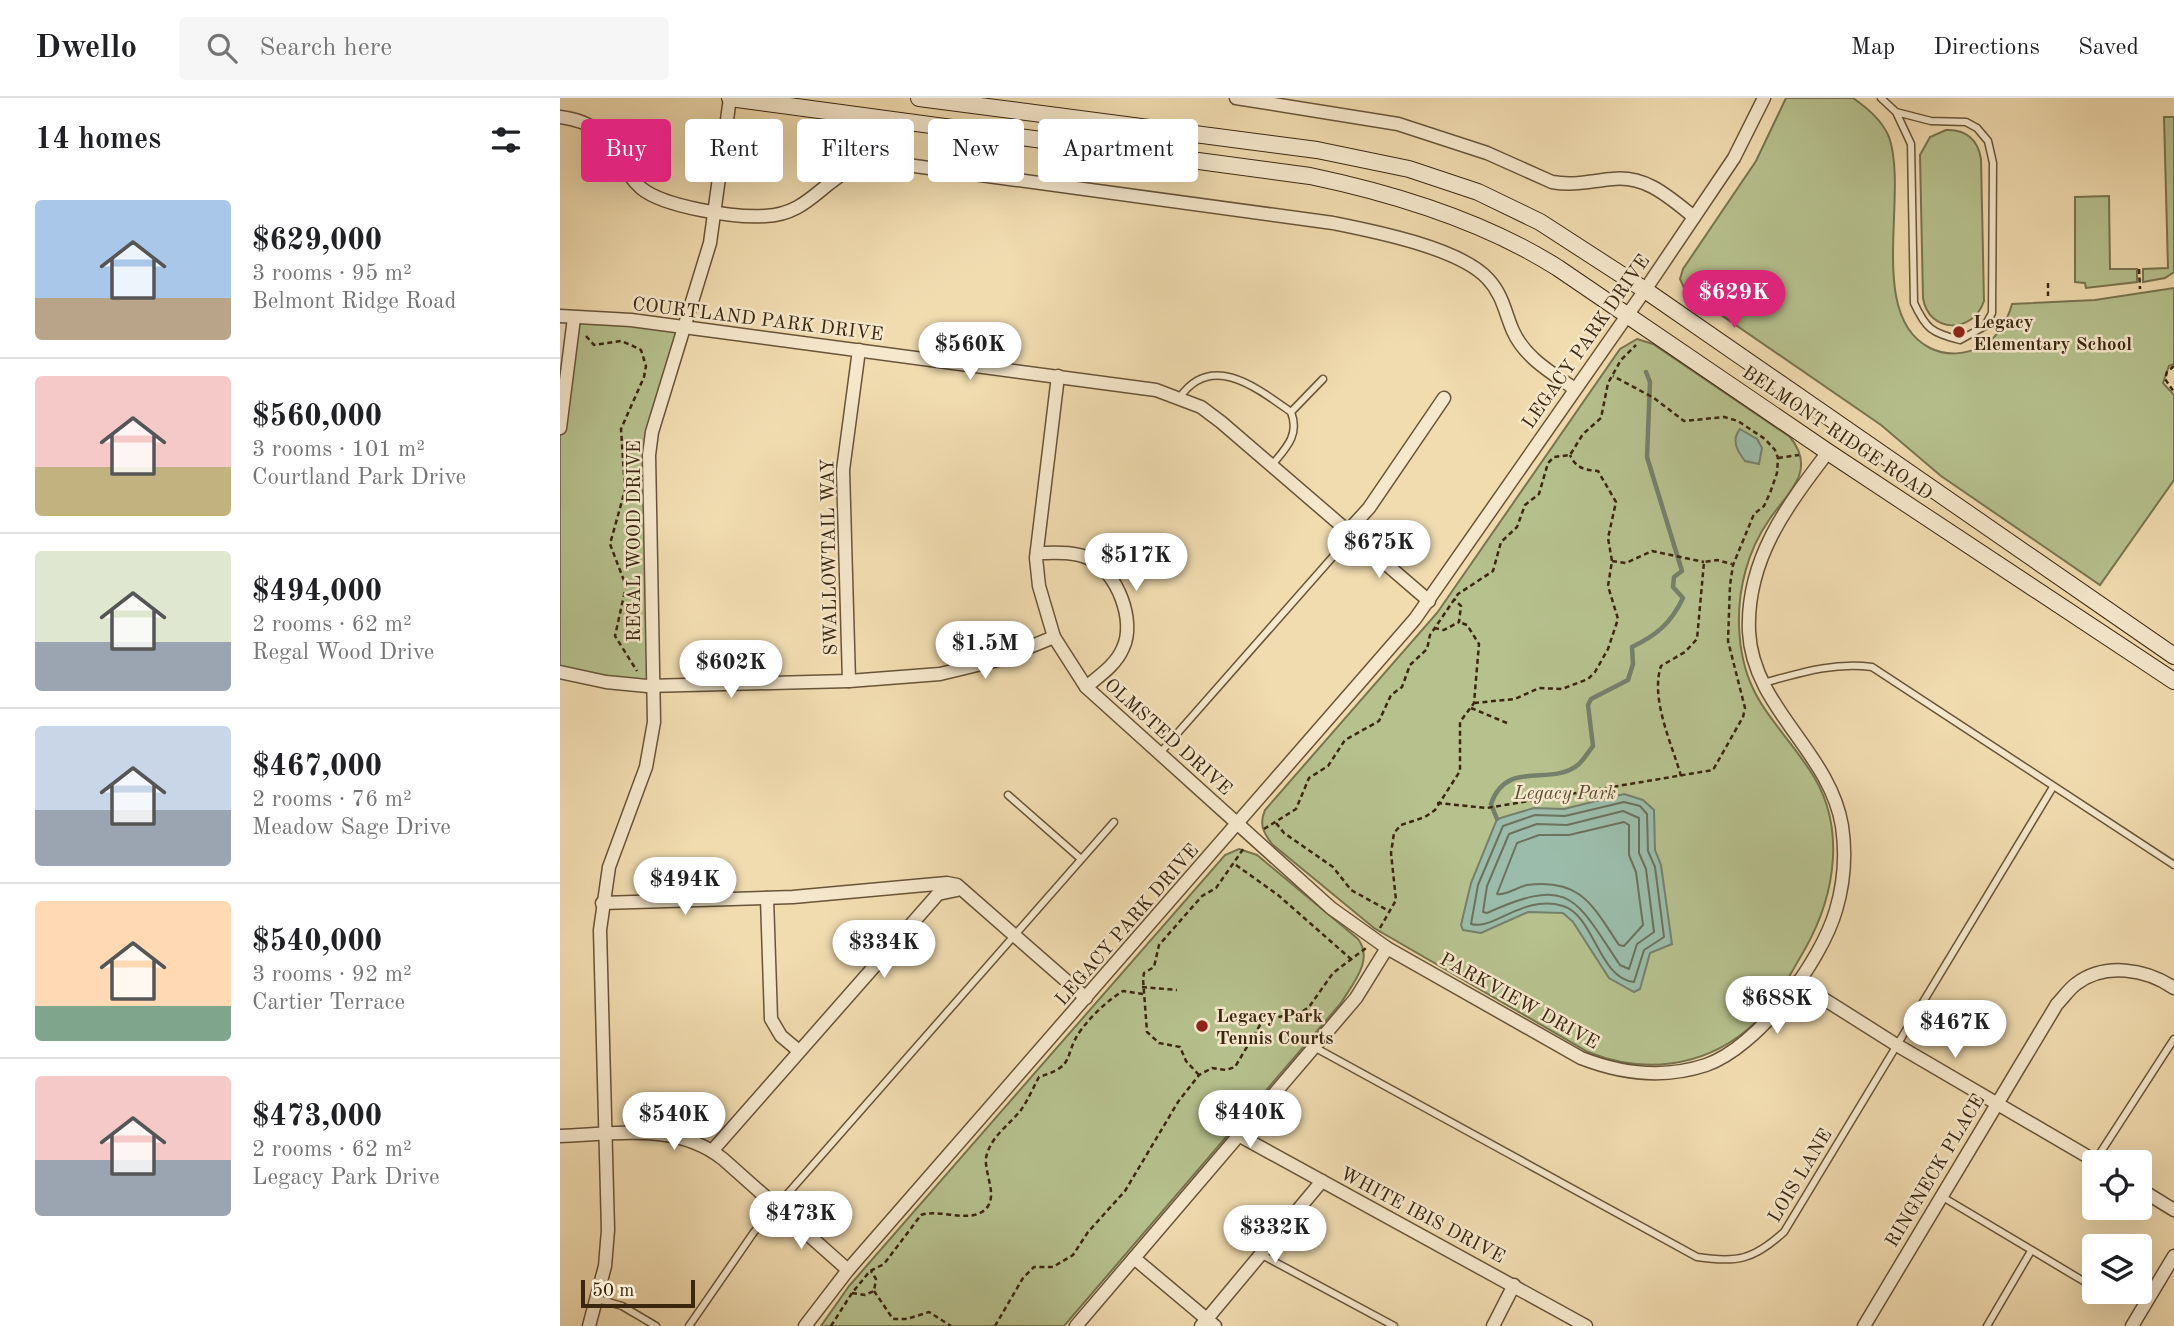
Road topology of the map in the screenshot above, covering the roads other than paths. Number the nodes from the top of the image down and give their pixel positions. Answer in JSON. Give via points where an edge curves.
{"nodes":[{"id":1,"x":730,"y":98,"type":"edge"},
{"id":2,"x":919,"y":98,"type":"edge"},
{"id":3,"x":1236,"y":98,"type":"edge"},
{"id":4,"x":1764,"y":98,"type":"edge"},
{"id":5,"x":1881,"y":98,"type":"edge"},
{"id":6,"x":1896,"y":112,"type":"junction"},
{"id":7,"x":560,"y":117,"type":"edge"},
{"id":8,"x":714,"y":211,"type":"junction"},
{"id":9,"x":1694,"y":217,"type":"junction"},
{"id":10,"x":1645,"y":290,"type":"junction"},
{"id":11,"x":1629,"y":314,"type":"junction"},
{"id":12,"x":560,"y":316,"type":"edge"},
{"id":13,"x":574,"y":318,"type":"junction"},
{"id":14,"x":684,"y":327,"type":"junction"},
{"id":15,"x":859,"y":350,"type":"junction"},
{"id":16,"x":1058,"y":376,"type":"junction"},
{"id":17,"x":1323,"y":379,"type":"dead end"},
{"id":18,"x":1575,"y":389,"type":"junction"},
{"id":19,"x":1180,"y":397,"type":"junction"},
{"id":20,"x":1444,"y":398,"type":"dead end"},
{"id":21,"x":1291,"y":412,"type":"junction"},
{"id":22,"x":561,"y":422,"type":"edge"},
{"id":23,"x":1828,"y":452,"type":"junction"},
{"id":24,"x":1272,"y":466,"type":"junction"},
{"id":25,"x":1350,"y":533,"type":"junction"},
{"id":26,"x":1037,"y":553,"type":"junction"},
{"id":27,"x":1429,"y":601,"type":"junction"},
{"id":28,"x":1054,"y":637,"type":"junction"},
{"id":29,"x":2174,"y":656,"type":"edge"},
{"id":30,"x":560,"y":672,"type":"edge"},
{"id":31,"x":849,"y":681,"type":"junction"},
{"id":32,"x":2174,"y":681,"type":"edge"},
{"id":33,"x":1763,"y":683,"type":"junction"},
{"id":34,"x":650,"y":686,"type":"junction"},
{"id":35,"x":1086,"y":687,"type":"junction"},
{"id":36,"x":1159,"y":754,"type":"junction"},
{"id":37,"x":2053,"y":787,"type":"junction"},
{"id":38,"x":1008,"y":795,"type":"dead end"},
{"id":39,"x":1114,"y":821,"type":"dead end"},
{"id":40,"x":1239,"y":825,"type":"junction"},
{"id":41,"x":1081,"y":859,"type":"junction"},
{"id":42,"x":2174,"y":864,"type":"edge"},
{"id":43,"x":964,"y":891,"type":"junction"},
{"id":44,"x":767,"y":898,"type":"junction"},
{"id":45,"x":603,"y":903,"type":"junction"},
{"id":46,"x":1016,"y":935,"type":"junction"},
{"id":47,"x":1387,"y":948,"type":"junction"},
{"id":48,"x":1797,"y":982,"type":"junction"},
{"id":49,"x":2174,"y":988,"type":"edge"},
{"id":50,"x":1086,"y":998,"type":"junction"},
{"id":51,"x":2174,"y":1039,"type":"edge"},
{"id":52,"x":1895,"y":1044,"type":"junction"},
{"id":53,"x":1314,"y":1047,"type":"junction"},
{"id":54,"x":799,"y":1051,"type":"junction"},
{"id":55,"x":1996,"y":1103,"type":"junction"},
{"id":56,"x":607,"y":1135,"type":"junction"},
{"id":57,"x":560,"y":1136,"type":"edge"},
{"id":58,"x":1240,"y":1136,"type":"junction"},
{"id":59,"x":2103,"y":1150,"type":"edge"},
{"id":60,"x":712,"y":1151,"type":"junction"},
{"id":61,"x":2082,"y":1153,"type":"edge"},
{"id":62,"x":1322,"y":1181,"type":"junction"},
{"id":63,"x":1941,"y":1196,"type":"junction"},
{"id":64,"x":2152,"y":1196,"type":"edge"},
{"id":65,"x":776,"y":1207,"type":"junction"},
{"id":66,"x":2174,"y":1210,"type":"edge"},
{"id":67,"x":2031,"y":1251,"type":"junction"},
{"id":68,"x":1262,"y":1255,"type":"junction"},
{"id":69,"x":2174,"y":1256,"type":"edge"},
{"id":70,"x":1133,"y":1258,"type":"junction"},
{"id":71,"x":848,"y":1270,"type":"junction"},
{"id":72,"x":2082,"y":1280,"type":"edge"},
{"id":73,"x":1514,"y":1285,"type":"junction"},
{"id":74,"x":597,"y":1299,"type":"junction"},
{"id":75,"x":1207,"y":1324,"type":"edge"},
{"id":76,"x":589,"y":1326,"type":"edge"},
{"id":77,"x":656,"y":1326,"type":"edge"},
{"id":78,"x":689,"y":1326,"type":"edge"},
{"id":79,"x":805,"y":1326,"type":"edge"},
{"id":80,"x":1076,"y":1326,"type":"edge"},
{"id":81,"x":1394,"y":1326,"type":"edge"},
{"id":82,"x":1493,"y":1326,"type":"edge"},
{"id":83,"x":1586,"y":1326,"type":"edge"},
{"id":84,"x":1864,"y":1326,"type":"edge"},
{"id":85,"x":1987,"y":1326,"type":"edge"},
{"id":86,"x":2132,"y":1326,"type":"edge"}],
"edges":[{"from":1,"to":8,"type":"street","name":"REGAL WOOD DRIVE"},
{"from":1,"to":11,"type":"main road","name":"BELMONT RIDGE ROAD","via":[[1348,184],[1451,216],[1508,240]]},
{"from":2,"to":10,"type":"main road","name":"BELMONT RIDGE ROAD","via":[[1252,140],[1409,169],[1478,192],[1540,222]]},
{"from":3,"to":9,"type":"street","via":[[1398,124],[1560,183],[1631,179],[1663,192]]},
{"from":4,"to":9,"type":"street","name":"LEGACY PARK DRIVE","via":[[1734,158]]},
{"from":5,"to":6,"type":"lane"},
{"from":6,"to":6,"type":"lane","via":[[1911,144],[1913,303],[1924,324],[1939,335],[1960,340],[1985,326],[1992,313],[1993,163],[1988,142],[1966,122],[1931,121]]},
{"from":7,"to":8,"type":"street","via":[[587,124],[601,134],[629,174],[654,197]]},
{"from":8,"to":14,"type":"street","name":"REGAL WOOD DRIVE"},
{"from":8,"to":18,"type":"street","via":[[780,215],[813,198],[847,169],[878,161],[1333,222],[1442,252],[1476,268],[1500,295],[1520,345]]},
{"from":9,"to":10,"type":"street","name":"LEGACY PARK DRIVE"},
{"from":10,"to":11,"type":"street","name":"LEGACY PARK DRIVE"},
{"from":10,"to":29,"type":"main road","name":"BELMONT RIDGE ROAD"},
{"from":11,"to":18,"type":"street","name":"LEGACY PARK DRIVE"},
{"from":11,"to":23,"type":"main road","name":"BELMONT RIDGE ROAD"},
{"from":12,"to":13,"type":"street","name":"COURTLAND PARK DRIVE"},
{"from":13,"to":14,"type":"street","name":"COURTLAND PARK DRIVE"},
{"from":13,"to":22,"type":"street"},
{"from":14,"to":15,"type":"street","name":"COURTLAND PARK DRIVE"},
{"from":14,"to":34,"type":"street","name":"REGAL WOOD DRIVE","via":[[657,411],[649,455]]},
{"from":15,"to":16,"type":"street","name":"COURTLAND PARK DRIVE"},
{"from":15,"to":31,"type":"street","name":"SWALLOWTAIL WAY","via":[[843,470]]},
{"from":16,"to":19,"type":"street","name":"COURTLAND PARK DRIVE"},
{"from":16,"to":26,"type":"street","name":"OLMSTED DRIVE"},
{"from":17,"to":21,"type":"lane"},
{"from":18,"to":27,"type":"street","name":"LEGACY PARK DRIVE"},
{"from":19,"to":21,"type":"lane","via":[[1193,381],[1213,374],[1250,385]]},
{"from":19,"to":24,"type":"street","name":"COURTLAND PARK DRIVE","via":[[1221,422]]},
{"from":20,"to":25,"type":"street"},
{"from":21,"to":24,"type":"lane","via":[[1296,428]]},
{"from":23,"to":32,"type":"main road","name":"BELMONT RIDGE ROAD"},
{"from":23,"to":33,"type":"street","name":"PARKVIEW DRIVE","via":[[1778,520],[1757,564],[1749,635]]},
{"from":24,"to":25,"type":"street","name":"COURTLAND PARK DRIVE"},
{"from":25,"to":27,"type":"street"},
{"from":25,"to":36,"type":"lane"},
{"from":26,"to":28,"type":"street","name":"OLMSTED DRIVE","via":[[1039,586]]},
{"from":26,"to":35,"type":"street","via":[[1090,559],[1113,580],[1125,610],[1128,634],[1124,648]]},
{"from":27,"to":40,"type":"street","name":"LEGACY PARK DRIVE"},
{"from":28,"to":31,"type":"street","via":[[969,668]]},
{"from":28,"to":35,"type":"street","name":"OLMSTED DRIVE"},
{"from":30,"to":34,"type":"street"},
{"from":31,"to":34,"type":"street"},
{"from":33,"to":37,"type":"lane","via":[[1819,668],[1872,667]]},
{"from":33,"to":48,"type":"street","name":"PARKVIEW DRIVE","via":[[1816,761],[1837,804],[1842,826],[1842,885],[1835,913]]},
{"from":34,"to":45,"type":"street","name":"REGAL WOOD DRIVE","via":[[652,742],[609,867]]},
{"from":35,"to":36,"type":"street","name":"OLMSTED DRIVE"},
{"from":36,"to":40,"type":"street","name":"OLMSTED DRIVE"},
{"from":37,"to":42,"type":"lane"},
{"from":37,"to":52,"type":"lane","name":"LOIS LANE"},
{"from":38,"to":41,"type":"lane"},
{"from":39,"to":41,"type":"lane"},
{"from":40,"to":47,"type":"street","name":"PARKVIEW DRIVE","via":[[1331,908]]},
{"from":40,"to":50,"type":"street","name":"LEGACY PARK DRIVE"},
{"from":41,"to":46,"type":"lane"},
{"from":43,"to":44,"type":"street","via":[[947,883]]},
{"from":43,"to":46,"type":"street"},
{"from":43,"to":54,"type":"street","via":[[938,894]]},
{"from":44,"to":45,"type":"street"},
{"from":44,"to":54,"type":"street","via":[[772,1019],[781,1036]]},
{"from":45,"to":56,"type":"street","name":"REGAL WOOD DRIVE"},
{"from":46,"to":50,"type":"street"},
{"from":46,"to":65,"type":"lane"},
{"from":47,"to":48,"type":"street","name":"PARKVIEW DRIVE","via":[[1581,1058],[1639,1074],[1706,1064],[1733,1051],[1765,1026]]},
{"from":47,"to":53,"type":"street","via":[[1356,998]]},
{"from":48,"to":52,"type":"street"},
{"from":49,"to":55,"type":"street","name":"RINGNECK PLACE","via":[[2123,969],[2076,983],[2057,1004]]},
{"from":50,"to":71,"type":"street","name":"LEGACY PARK DRIVE"},
{"from":51,"to":59,"type":"lane"},
{"from":52,"to":53,"type":"lane","name":"LOIS LANE","via":[[1784,1232],[1765,1250],[1724,1261],[1697,1257]]},
{"from":52,"to":55,"type":"street"},
{"from":53,"to":58,"type":"street"},
{"from":54,"to":60,"type":"street"},
{"from":55,"to":61,"type":"street"},
{"from":55,"to":63,"type":"street","name":"RINGNECK PLACE"},
{"from":56,"to":57,"type":"street"},
{"from":56,"to":60,"type":"street","via":[[662,1133]]},
{"from":56,"to":74,"type":"street","name":"REGAL WOOD DRIVE","via":[[608,1230]]},
{"from":58,"to":62,"type":"street","name":"WHITE IBIS DRIVE"},
{"from":58,"to":70,"type":"street"},
{"from":60,"to":65,"type":"street"},
{"from":62,"to":68,"type":"street"},
{"from":62,"to":73,"type":"street","name":"WHITE IBIS DRIVE"},
{"from":63,"to":67,"type":"lane"},
{"from":63,"to":84,"type":"street","name":"RINGNECK PLACE"},
{"from":64,"to":66,"type":"street"},
{"from":65,"to":71,"type":"street"},
{"from":65,"to":78,"type":"lane"},
{"from":67,"to":72,"type":"lane"},
{"from":67,"to":85,"type":"lane"},
{"from":68,"to":75,"type":"street"},
{"from":68,"to":81,"type":"lane"},
{"from":69,"to":86,"type":"street"},
{"from":70,"to":75,"type":"street"},
{"from":70,"to":80,"type":"street"},
{"from":71,"to":79,"type":"street","name":"LEGACY PARK DRIVE"},
{"from":73,"to":82,"type":"street"},
{"from":73,"to":83,"type":"street","name":"WHITE IBIS DRIVE"},
{"from":74,"to":76,"type":"street","name":"REGAL WOOD DRIVE"},
{"from":74,"to":77,"type":"lane","via":[[622,1306]]}]}
